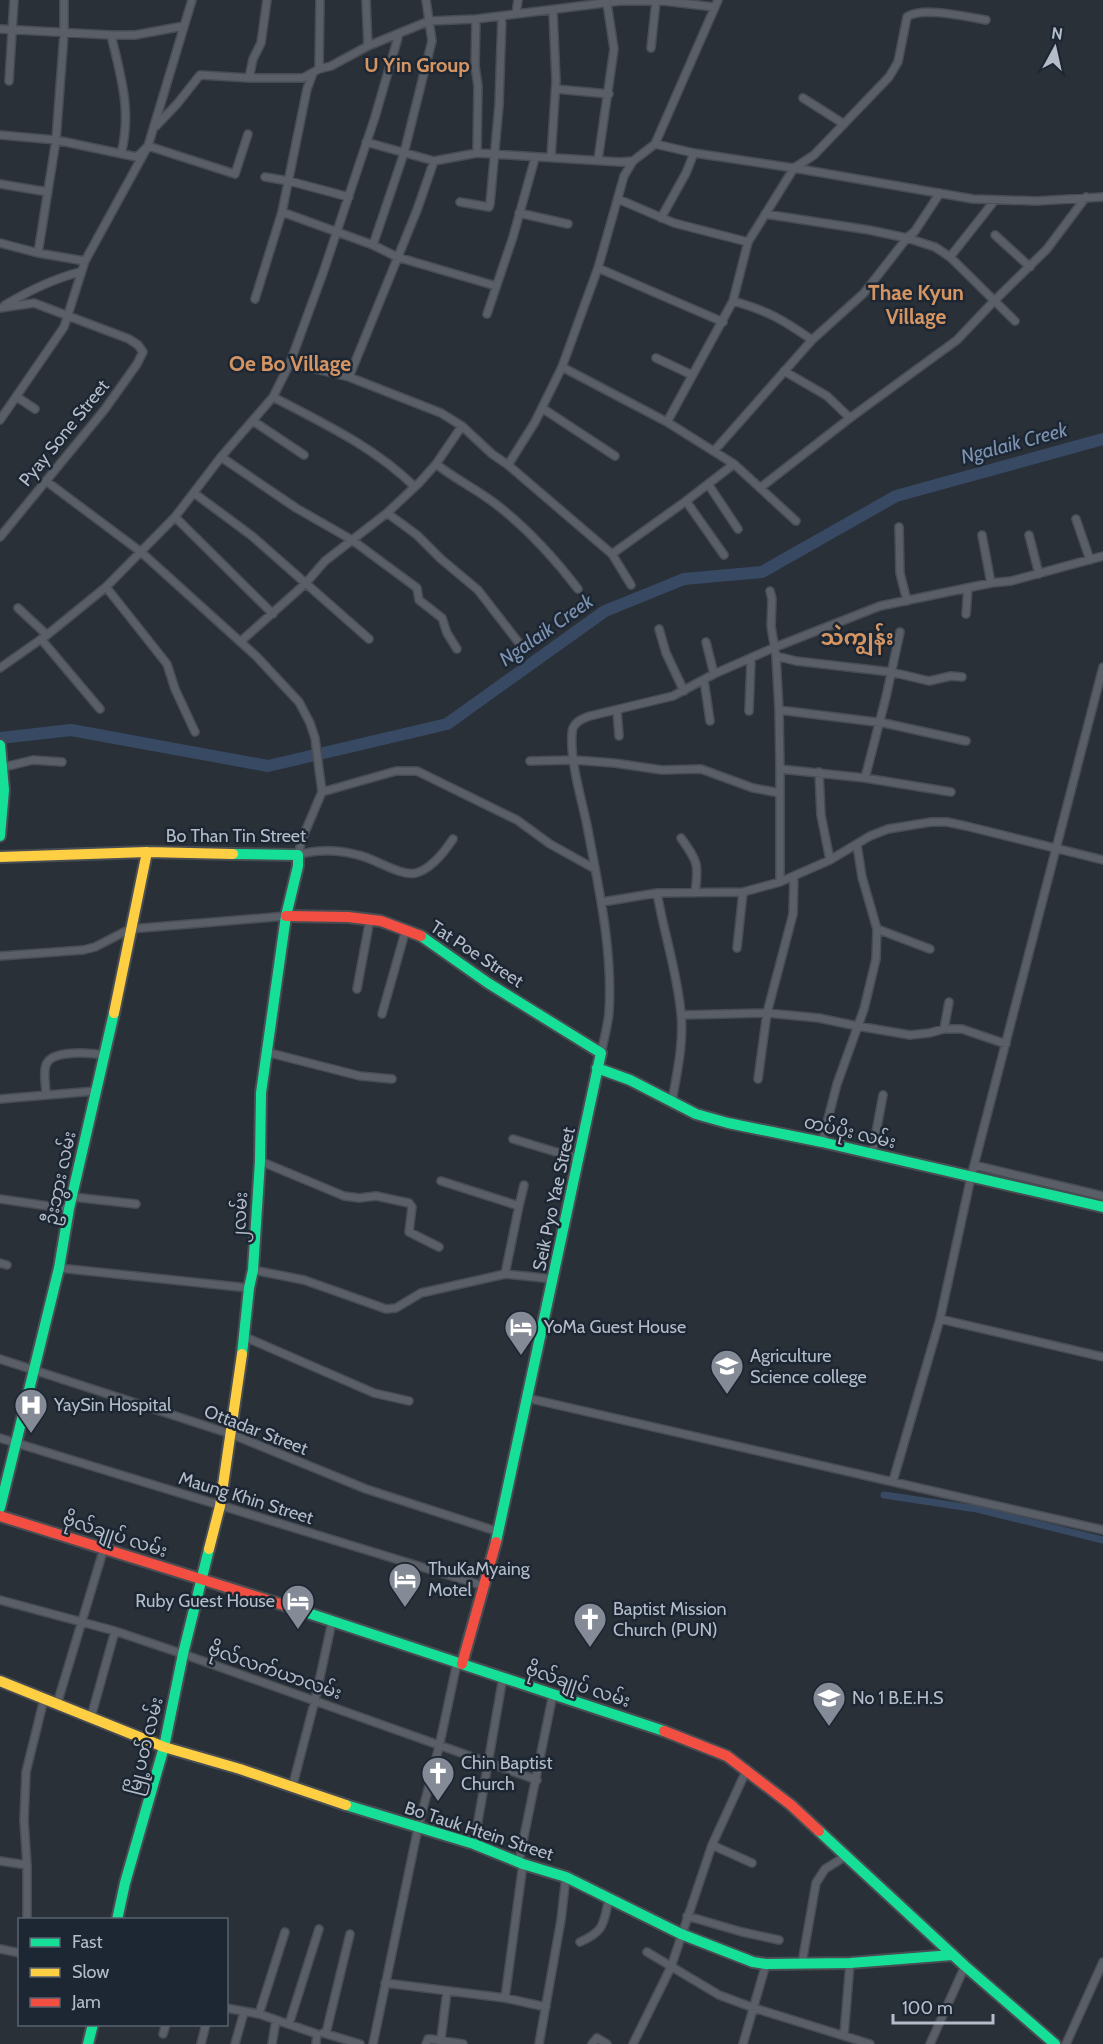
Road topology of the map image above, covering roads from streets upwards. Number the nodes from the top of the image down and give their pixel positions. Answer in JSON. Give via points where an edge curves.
{"nodes":[{"id":1,"x":14,"y":0,"type":"edge"},
{"id":2,"x":64,"y":0,"type":"edge"},
{"id":3,"x":192,"y":0,"type":"edge"},
{"id":4,"x":267,"y":0,"type":"edge"},
{"id":5,"x":320,"y":0,"type":"edge"},
{"id":6,"x":366,"y":0,"type":"edge"},
{"id":7,"x":426,"y":0,"type":"edge"},
{"id":8,"x":518,"y":0,"type":"edge"},
{"id":9,"x":620,"y":1,"type":"edge"},
{"id":10,"x":660,"y":1,"type":"edge"},
{"id":11,"x":607,"y":3,"type":"junction"},
{"id":12,"x":716,"y":4,"type":"edge"},
{"id":13,"x":553,"y":11,"type":"junction"},
{"id":14,"x":516,"y":14,"type":"junction"},
{"id":15,"x":502,"y":16,"type":"junction"},
{"id":16,"x":476,"y":19,"type":"junction"},
{"id":17,"x":986,"y":20,"type":"dead end"},
{"id":18,"x":429,"y":21,"type":"junction"},
{"id":19,"x":184,"y":26,"type":"junction"},
{"id":20,"x":0,"y":28,"type":"edge"},
{"id":21,"x":12,"y":29,"type":"junction"},
{"id":22,"x":64,"y":34,"type":"junction"},
{"id":23,"x":399,"y":34,"type":"junction"},
{"id":24,"x":111,"y":35,"type":"junction"},
{"id":25,"x":368,"y":46,"type":"junction"},
{"id":26,"x":651,"y":48,"type":"dead end"},
{"id":27,"x":316,"y":71,"type":"junction"},
{"id":28,"x":249,"y":78,"type":"junction"},
{"id":29,"x":9,"y":81,"type":"dead end"},
{"id":30,"x":556,"y":89,"type":"junction"},
{"id":31,"x":609,"y":94,"type":"junction"},
{"id":32,"x":803,"y":98,"type":"dead end"},
{"id":33,"x":844,"y":124,"type":"junction"},
{"id":34,"x":154,"y":129,"type":"junction"},
{"id":35,"x":248,"y":134,"type":"dead end"},
{"id":36,"x":0,"y":135,"type":"edge"},
{"id":37,"x":56,"y":140,"type":"junction"},
{"id":38,"x":366,"y":142,"type":"junction"},
{"id":39,"x":655,"y":144,"type":"junction"},
{"id":40,"x":148,"y":146,"type":"junction"},
{"id":41,"x":404,"y":153,"type":"junction"},
{"id":42,"x":477,"y":153,"type":"junction"},
{"id":43,"x":693,"y":153,"type":"junction"},
{"id":44,"x":121,"y":154,"type":"junction"},
{"id":45,"x":494,"y":155,"type":"junction"},
{"id":46,"x":550,"y":157,"type":"junction"},
{"id":47,"x":535,"y":158,"type":"junction"},
{"id":48,"x":598,"y":160,"type":"junction"},
{"id":49,"x":633,"y":160,"type":"junction"},
{"id":50,"x":434,"y":161,"type":"junction"},
{"id":51,"x":620,"y":162,"type":"junction"},
{"id":52,"x":794,"y":168,"type":"junction"},
{"id":53,"x":624,"y":176,"type":"junction"},
{"id":54,"x":265,"y":177,"type":"dead end"},
{"id":55,"x":289,"y":181,"type":"junction"},
{"id":56,"x":0,"y":184,"type":"edge"},
{"id":57,"x":48,"y":192,"type":"junction"},
{"id":58,"x":940,"y":193,"type":"junction"},
{"id":59,"x":349,"y":197,"type":"junction"},
{"id":60,"x":1086,"y":197,"type":"junction"},
{"id":61,"x":1103,"y":197,"type":"edge"},
{"id":62,"x":618,"y":199,"type":"junction"},
{"id":63,"x":995,"y":200,"type":"junction"},
{"id":64,"x":460,"y":202,"type":"dead end"},
{"id":65,"x":282,"y":212,"type":"junction"},
{"id":66,"x":519,"y":213,"type":"junction"},
{"id":67,"x":765,"y":214,"type":"junction"},
{"id":68,"x":661,"y":218,"type":"junction"},
{"id":69,"x":568,"y":224,"type":"dead end"},
{"id":70,"x":337,"y":232,"type":"junction"},
{"id":71,"x":995,"y":235,"type":"dead end"},
{"id":72,"x":907,"y":238,"type":"junction"},
{"id":73,"x":748,"y":242,"type":"junction"},
{"id":74,"x":0,"y":243,"type":"edge"},
{"id":75,"x":373,"y":245,"type":"junction"},
{"id":76,"x":38,"y":253,"type":"junction"},
{"id":77,"x":398,"y":257,"type":"junction"},
{"id":78,"x":950,"y":257,"type":"junction"},
{"id":79,"x":85,"y":261,"type":"junction"},
{"id":80,"x":1030,"y":267,"type":"junction"},
{"id":81,"x":598,"y":268,"type":"junction"},
{"id":82,"x":80,"y":272,"type":"junction"},
{"id":83,"x":496,"y":286,"type":"junction"},
{"id":84,"x":255,"y":299,"type":"dead end"},
{"id":85,"x":733,"y":301,"type":"junction"},
{"id":86,"x":994,"y":301,"type":"junction"},
{"id":87,"x":2,"y":307,"type":"edge"},
{"id":88,"x":487,"y":314,"type":"dead end"},
{"id":89,"x":68,"y":316,"type":"junction"},
{"id":90,"x":1015,"y":321,"type":"dead end"},
{"id":91,"x":723,"y":322,"type":"junction"},
{"id":92,"x":812,"y":340,"type":"junction"},
{"id":93,"x":656,"y":358,"type":"dead end"},
{"id":94,"x":290,"y":363,"type":"junction"},
{"id":95,"x":562,"y":367,"type":"junction"},
{"id":96,"x":784,"y":371,"type":"junction"},
{"id":97,"x":692,"y":375,"type":"junction"},
{"id":98,"x":349,"y":377,"type":"junction"},
{"id":99,"x":17,"y":397,"type":"junction"},
{"id":100,"x":273,"y":397,"type":"junction"},
{"id":101,"x":542,"y":408,"type":"junction"},
{"id":102,"x":34,"y":410,"type":"dead end"},
{"id":103,"x":850,"y":418,"type":"junction"},
{"id":104,"x":0,"y":420,"type":"edge"},
{"id":105,"x":253,"y":421,"type":"junction"},
{"id":106,"x":667,"y":422,"type":"junction"},
{"id":107,"x":462,"y":426,"type":"junction"},
{"id":108,"x":714,"y":451,"type":"junction"},
{"id":109,"x":304,"y":455,"type":"dead end"},
{"id":110,"x":615,"y":456,"type":"dead end"},
{"id":111,"x":221,"y":457,"type":"junction"},
{"id":112,"x":436,"y":464,"type":"junction"},
{"id":113,"x":734,"y":464,"type":"junction"},
{"id":114,"x":508,"y":465,"type":"junction"},
{"id":115,"x":46,"y":481,"type":"junction"},
{"id":116,"x":708,"y":484,"type":"junction"},
{"id":117,"x":415,"y":487,"type":"junction"},
{"id":118,"x":760,"y":488,"type":"junction"},
{"id":119,"x":194,"y":493,"type":"junction"},
{"id":120,"x":686,"y":501,"type":"junction"},
{"id":121,"x":387,"y":513,"type":"junction"},
{"id":122,"x":175,"y":517,"type":"junction"},
{"id":123,"x":1076,"y":519,"type":"dead end"},
{"id":124,"x":796,"y":521,"type":"dead end"},
{"id":125,"x":899,"y":527,"type":"dead end"},
{"id":126,"x":738,"y":529,"type":"dead end"},
{"id":127,"x":1029,"y":534,"type":"dead end"},
{"id":128,"x":982,"y":535,"type":"dead end"},
{"id":129,"x":0,"y":537,"type":"edge"},
{"id":130,"x":352,"y":540,"type":"junction"},
{"id":131,"x":141,"y":552,"type":"junction"},
{"id":132,"x":612,"y":554,"type":"junction"},
{"id":133,"x":724,"y":555,"type":"dead end"},
{"id":134,"x":1103,"y":556,"type":"edge"},
{"id":135,"x":1089,"y":560,"type":"junction"},
{"id":136,"x":1039,"y":574,"type":"junction"},
{"id":137,"x":991,"y":583,"type":"junction"},
{"id":138,"x":305,"y":584,"type":"junction"},
{"id":139,"x":631,"y":585,"type":"dead end"},
{"id":140,"x":106,"y":587,"type":"junction"},
{"id":141,"x":968,"y":588,"type":"junction"},
{"id":142,"x":578,"y":590,"type":"dead end"},
{"id":143,"x":770,"y":591,"type":"dead end"},
{"id":144,"x":907,"y":601,"type":"junction"},
{"id":145,"x":18,"y":608,"type":"dead end"},
{"id":146,"x":273,"y":614,"type":"junction"},
{"id":147,"x":966,"y":614,"type":"dead end"},
{"id":148,"x":660,"y":629,"type":"dead end"},
{"id":149,"x":900,"y":632,"type":"dead end"},
{"id":150,"x":44,"y":637,"type":"junction"},
{"id":151,"x":369,"y":639,"type":"dead end"},
{"id":152,"x":240,"y":642,"type":"junction"},
{"id":153,"x":705,"y":642,"type":"dead end"},
{"id":154,"x":519,"y":643,"type":"dead end"},
{"id":155,"x":773,"y":648,"type":"junction"},
{"id":156,"x":457,"y":649,"type":"dead end"},
{"id":157,"x":776,"y":656,"type":"junction"},
{"id":158,"x":751,"y":660,"type":"junction"},
{"id":159,"x":1103,"y":667,"type":"edge"},
{"id":160,"x":0,"y":668,"type":"edge"},
{"id":161,"x":891,"y":672,"type":"junction"},
{"id":162,"x":714,"y":674,"type":"junction"},
{"id":163,"x":962,"y":677,"type":"dead end"},
{"id":164,"x":704,"y":680,"type":"junction"},
{"id":165,"x":684,"y":691,"type":"junction"},
{"id":166,"x":100,"y":709,"type":"dead end"},
{"id":167,"x":617,"y":710,"type":"junction"},
{"id":168,"x":779,"y":710,"type":"junction"},
{"id":169,"x":748,"y":711,"type":"dead end"},
{"id":170,"x":710,"y":721,"type":"dead end"},
{"id":171,"x":880,"y":724,"type":"junction"},
{"id":172,"x":195,"y":732,"type":"dead end"},
{"id":173,"x":619,"y":736,"type":"dead end"},
{"id":174,"x":966,"y":741,"type":"dead end"},
{"id":175,"x":0,"y":745,"type":"edge"},
{"id":176,"x":530,"y":760,"type":"dead end"},
{"id":177,"x":574,"y":760,"type":"junction"},
{"id":178,"x":62,"y":762,"type":"dead end"},
{"id":179,"x":4,"y":766,"type":"junction"},
{"id":180,"x":780,"y":769,"type":"junction"},
{"id":181,"x":819,"y":772,"type":"junction"},
{"id":182,"x":865,"y":778,"type":"junction"},
{"id":183,"x":322,"y":789,"type":"junction"},
{"id":184,"x":951,"y":792,"type":"dead end"},
{"id":185,"x":780,"y":793,"type":"junction"},
{"id":186,"x":2,"y":811,"type":"edge"},
{"id":187,"x":0,"y":836,"type":"edge"},
{"id":188,"x":681,"y":838,"type":"dead end"},
{"id":189,"x":453,"y":839,"type":"dead end"},
{"id":190,"x":857,"y":845,"type":"junction"},
{"id":191,"x":1055,"y":848,"type":"junction"},
{"id":192,"x":147,"y":852,"type":"junction"},
{"id":193,"x":298,"y":855,"type":"junction"},
{"id":194,"x":0,"y":857,"type":"edge"},
{"id":195,"x":830,"y":860,"type":"junction"},
{"id":196,"x":1103,"y":860,"type":"edge"},
{"id":197,"x":595,"y":869,"type":"junction"},
{"id":198,"x":794,"y":876,"type":"junction"},
{"id":199,"x":780,"y":882,"type":"junction"},
{"id":200,"x":743,"y":892,"type":"junction"},
{"id":201,"x":657,"y":893,"type":"junction"},
{"id":202,"x":695,"y":893,"type":"junction"},
{"id":203,"x":602,"y":902,"type":"junction"},
{"id":204,"x":286,"y":916,"type":"junction"},
{"id":205,"x":370,"y":919,"type":"junction"},
{"id":206,"x":130,"y":929,"type":"junction"},
{"id":207,"x":406,"y":929,"type":"junction"},
{"id":208,"x":877,"y":929,"type":"junction"},
{"id":209,"x":737,"y":948,"type":"dead end"},
{"id":210,"x":930,"y":949,"type":"dead end"},
{"id":211,"x":0,"y":956,"type":"edge"},
{"id":212,"x":357,"y":989,"type":"dead end"},
{"id":213,"x":949,"y":1002,"type":"dead end"},
{"id":214,"x":766,"y":1013,"type":"junction"},
{"id":215,"x":382,"y":1014,"type":"dead end"},
{"id":216,"x":681,"y":1015,"type":"junction"},
{"id":217,"x":857,"y":1026,"type":"junction"},
{"id":218,"x":944,"y":1029,"type":"junction"},
{"id":219,"x":1006,"y":1044,"type":"junction"},
{"id":220,"x":267,"y":1052,"type":"junction"},
{"id":221,"x":601,"y":1053,"type":"junction"},
{"id":222,"x":105,"y":1055,"type":"junction"},
{"id":223,"x":597,"y":1068,"type":"junction"},
{"id":224,"x":392,"y":1079,"type":"dead end"},
{"id":225,"x":758,"y":1079,"type":"dead end"},
{"id":226,"x":94,"y":1091,"type":"junction"},
{"id":227,"x":46,"y":1095,"type":"junction"},
{"id":228,"x":883,"y":1095,"type":"dead end"},
{"id":229,"x":0,"y":1100,"type":"edge"},
{"id":230,"x":672,"y":1101,"type":"junction"},
{"id":231,"x":513,"y":1138,"type":"dead end"},
{"id":232,"x":822,"y":1142,"type":"junction"},
{"id":233,"x":872,"y":1154,"type":"junction"},
{"id":234,"x":579,"y":1159,"type":"junction"},
{"id":235,"x":260,"y":1161,"type":"junction"},
{"id":236,"x":974,"y":1165,"type":"junction"},
{"id":237,"x":971,"y":1177,"type":"junction"},
{"id":238,"x":441,"y":1181,"type":"dead end"},
{"id":239,"x":524,"y":1185,"type":"dead end"},
{"id":240,"x":1103,"y":1196,"type":"edge"},
{"id":241,"x":73,"y":1197,"type":"junction"},
{"id":242,"x":0,"y":1199,"type":"edge"},
{"id":243,"x":136,"y":1204,"type":"dead end"},
{"id":244,"x":519,"y":1206,"type":"junction"},
{"id":245,"x":1103,"y":1208,"type":"edge"},
{"id":246,"x":69,"y":1209,"type":"junction"},
{"id":247,"x":439,"y":1247,"type":"dead end"},
{"id":248,"x":58,"y":1268,"type":"junction"},
{"id":249,"x":253,"y":1270,"type":"junction"},
{"id":250,"x":505,"y":1274,"type":"junction"},
{"id":251,"x":554,"y":1279,"type":"junction"},
{"id":252,"x":249,"y":1288,"type":"junction"},
{"id":253,"x":940,"y":1319,"type":"junction"},
{"id":254,"x":245,"y":1336,"type":"junction"},
{"id":255,"x":1103,"y":1357,"type":"edge"},
{"id":256,"x":0,"y":1359,"type":"edge"},
{"id":257,"x":35,"y":1370,"type":"junction"},
{"id":258,"x":527,"y":1398,"type":"junction"},
{"id":259,"x":409,"y":1401,"type":"dead end"},
{"id":260,"x":231,"y":1434,"type":"junction"},
{"id":261,"x":0,"y":1438,"type":"edge"},
{"id":262,"x":16,"y":1442,"type":"junction"},
{"id":263,"x":894,"y":1481,"type":"junction"},
{"id":264,"x":220,"y":1506,"type":"junction"},
{"id":265,"x":0,"y":1508,"type":"edge"},
{"id":266,"x":0,"y":1516,"type":"edge"},
{"id":267,"x":1103,"y":1530,"type":"edge"},
{"id":268,"x":499,"y":1532,"type":"junction"},
{"id":269,"x":104,"y":1548,"type":"junction"},
{"id":270,"x":203,"y":1580,"type":"junction"},
{"id":271,"x":484,"y":1586,"type":"junction"},
{"id":272,"x":0,"y":1600,"type":"edge"},
{"id":273,"x":332,"y":1622,"type":"junction"},
{"id":274,"x":81,"y":1623,"type":"junction"},
{"id":275,"x":116,"y":1631,"type":"junction"},
{"id":276,"x":183,"y":1654,"type":"junction"},
{"id":277,"x":459,"y":1663,"type":"junction"},
{"id":278,"x":503,"y":1677,"type":"junction"},
{"id":279,"x":0,"y":1681,"type":"edge"},
{"id":280,"x":0,"y":1686,"type":"edge"},
{"id":281,"x":553,"y":1694,"type":"junction"},
{"id":282,"x":44,"y":1699,"type":"junction"},
{"id":283,"x":315,"y":1700,"type":"junction"},
{"id":284,"x":57,"y":1704,"type":"junction"},
{"id":285,"x":91,"y":1717,"type":"junction"},
{"id":286,"x":164,"y":1747,"type":"junction"},
{"id":287,"x":439,"y":1747,"type":"junction"},
{"id":288,"x":487,"y":1764,"type":"junction"},
{"id":289,"x":747,"y":1769,"type":"junction"},
{"id":290,"x":537,"y":1780,"type":"junction"},
{"id":291,"x":292,"y":1788,"type":"junction"},
{"id":292,"x":418,"y":1828,"type":"junction"},
{"id":293,"x":474,"y":1844,"type":"junction"},
{"id":294,"x":712,"y":1845,"type":"junction"},
{"id":295,"x":846,"y":1856,"type":"junction"},
{"id":296,"x":0,"y":1861,"type":"edge"},
{"id":297,"x":521,"y":1863,"type":"junction"},
{"id":298,"x":752,"y":1863,"type":"dead end"},
{"id":299,"x":27,"y":1865,"type":"junction"},
{"id":300,"x":566,"y":1877,"type":"junction"},
{"id":301,"x":609,"y":1899,"type":"junction"},
{"id":302,"x":687,"y":1916,"type":"junction"},
{"id":303,"x":27,"y":1918,"type":"edge"},
{"id":304,"x":117,"y":1918,"type":"edge"},
{"id":305,"x":319,"y":1929,"type":"dead end"},
{"id":306,"x":285,"y":1932,"type":"dead end"},
{"id":307,"x":350,"y":1934,"type":"dead end"},
{"id":308,"x":681,"y":1934,"type":"junction"},
{"id":309,"x":779,"y":1940,"type":"dead end"},
{"id":310,"x":580,"y":1942,"type":"dead end"},
{"id":311,"x":0,"y":1949,"type":"edge"},
{"id":312,"x":647,"y":1952,"type":"dead end"},
{"id":313,"x":18,"y":1953,"type":"edge"},
{"id":314,"x":952,"y":1955,"type":"junction"},
{"id":315,"x":1103,"y":1962,"type":"edge"},
{"id":316,"x":802,"y":1963,"type":"junction"},
{"id":317,"x":850,"y":1963,"type":"junction"},
{"id":318,"x":766,"y":1964,"type":"junction"},
{"id":319,"x":671,"y":1966,"type":"junction"},
{"id":320,"x":965,"y":1966,"type":"junction"},
{"id":321,"x":385,"y":1983,"type":"junction"},
{"id":322,"x":447,"y":1991,"type":"junction"},
{"id":323,"x":505,"y":1998,"type":"junction"},
{"id":324,"x":546,"y":2007,"type":"junction"},
{"id":325,"x":228,"y":2008,"type":"edge"},
{"id":326,"x":754,"y":2008,"type":"junction"},
{"id":327,"x":244,"y":2012,"type":"junction"},
{"id":328,"x":259,"y":2014,"type":"junction"},
{"id":329,"x":276,"y":2019,"type":"junction"},
{"id":330,"x":289,"y":2024,"type":"junction"},
{"id":331,"x":93,"y":2026,"type":"edge"},
{"id":332,"x":165,"y":2026,"type":"edge"},
{"id":333,"x":206,"y":2026,"type":"edge"},
{"id":334,"x":322,"y":2033,"type":"junction"},
{"id":335,"x":163,"y":2034,"type":"dead end"},
{"id":336,"x":844,"y":2035,"type":"junction"},
{"id":337,"x":441,"y":2039,"type":"junction"},
{"id":338,"x":88,"y":2044,"type":"edge"},
{"id":339,"x":201,"y":2044,"type":"edge"},
{"id":340,"x":235,"y":2044,"type":"edge"},
{"id":341,"x":273,"y":2044,"type":"edge"},
{"id":342,"x":316,"y":2044,"type":"edge"},
{"id":343,"x":360,"y":2044,"type":"edge"},
{"id":344,"x":373,"y":2044,"type":"edge"},
{"id":345,"x":426,"y":2044,"type":"edge"},
{"id":346,"x":464,"y":2044,"type":"edge"},
{"id":347,"x":539,"y":2044,"type":"edge"},
{"id":348,"x":592,"y":2044,"type":"edge"},
{"id":349,"x":607,"y":2044,"type":"edge"},
{"id":350,"x":633,"y":2044,"type":"edge"},
{"id":351,"x":743,"y":2044,"type":"edge"},
{"id":352,"x":870,"y":2044,"type":"edge"},
{"id":353,"x":930,"y":2044,"type":"edge"},
{"id":354,"x":1055,"y":2044,"type":"edge"},
{"id":355,"x":1066,"y":2044,"type":"edge"}],
"edges":[{"from":1,"to":21,"type":"street"},
{"from":2,"to":22,"type":"street"},
{"from":3,"to":19,"type":"street"},
{"from":4,"to":28,"type":"street","via":[[261,43]]},
{"from":5,"to":27,"type":"street"},
{"from":6,"to":25,"type":"street"},
{"from":7,"to":18,"type":"street"},
{"from":8,"to":14,"type":"street"},
{"from":9,"to":10,"type":"street"},
{"from":9,"to":11,"type":"street"},
{"from":10,"to":12,"type":"street"},
{"from":10,"to":26,"type":"street"},
{"from":11,"to":13,"type":"street"},
{"from":11,"to":31,"type":"street","via":[[614,49]]},
{"from":12,"to":39,"type":"street"},
{"from":13,"to":14,"type":"street"},
{"from":13,"to":30,"type":"street"},
{"from":14,"to":15,"type":"street"},
{"from":15,"to":16,"type":"street"},
{"from":15,"to":45,"type":"street"},
{"from":16,"to":18,"type":"street"},
{"from":16,"to":42,"type":"street"},
{"from":17,"to":33,"type":"street","via":[[925,12],[909,15],[898,62],[889,77]]},
{"from":18,"to":23,"type":"street"},
{"from":18,"to":41,"type":"street","via":[[432,41]]},
{"from":19,"to":24,"type":"street"},
{"from":19,"to":34,"type":"street"},
{"from":20,"to":21,"type":"street"},
{"from":21,"to":22,"type":"street"},
{"from":21,"to":29,"type":"street"},
{"from":22,"to":24,"type":"street"},
{"from":22,"to":37,"type":"street"},
{"from":23,"to":25,"type":"street"},
{"from":23,"to":38,"type":"street"},
{"from":24,"to":44,"type":"street","via":[[126,108]]},
{"from":25,"to":27,"type":"street"},
{"from":27,"to":28,"type":"street","via":[[303,78]]},
{"from":27,"to":55,"type":"street","via":[[307,89]]},
{"from":28,"to":34,"type":"street","via":[[200,75]]},
{"from":30,"to":31,"type":"street"},
{"from":30,"to":46,"type":"street"},
{"from":31,"to":48,"type":"street"},
{"from":32,"to":33,"type":"street"},
{"from":33,"to":52,"type":"street","via":[[814,155]]},
{"from":34,"to":40,"type":"street"},
{"from":35,"to":40,"type":"street","via":[[235,174]]},
{"from":36,"to":37,"type":"street"},
{"from":37,"to":44,"type":"street"},
{"from":37,"to":57,"type":"street"},
{"from":38,"to":41,"type":"street"},
{"from":38,"to":59,"type":"street"},
{"from":39,"to":43,"type":"street"},
{"from":39,"to":49,"type":"street"},
{"from":40,"to":44,"type":"street","via":[[137,157]]},
{"from":40,"to":79,"type":"street"},
{"from":41,"to":50,"type":"street"},
{"from":41,"to":75,"type":"street"},
{"from":42,"to":45,"type":"street"},
{"from":42,"to":50,"type":"street"},
{"from":43,"to":52,"type":"street"},
{"from":43,"to":68,"type":"street"},
{"from":45,"to":47,"type":"street"},
{"from":45,"to":64,"type":"street","via":[[489,207]]},
{"from":46,"to":47,"type":"street"},
{"from":46,"to":48,"type":"street"},
{"from":47,"to":66,"type":"street"},
{"from":48,"to":51,"type":"street"},
{"from":49,"to":51,"type":"street"},
{"from":49,"to":53,"type":"street"},
{"from":50,"to":77,"type":"street"},
{"from":51,"to":53,"type":"street"},
{"from":52,"to":58,"type":"street"},
{"from":52,"to":67,"type":"street"},
{"from":53,"to":62,"type":"street"},
{"from":54,"to":55,"type":"street"},
{"from":55,"to":59,"type":"street"},
{"from":55,"to":65,"type":"street"},
{"from":56,"to":57,"type":"street"},
{"from":57,"to":76,"type":"street"},
{"from":58,"to":63,"type":"street"},
{"from":58,"to":72,"type":"street"},
{"from":59,"to":70,"type":"street"},
{"from":60,"to":61,"type":"street"},
{"from":60,"to":63,"type":"street"},
{"from":60,"to":80,"type":"street"},
{"from":62,"to":68,"type":"street"},
{"from":62,"to":81,"type":"street"},
{"from":63,"to":78,"type":"street"},
{"from":65,"to":70,"type":"street"},
{"from":65,"to":84,"type":"street"},
{"from":66,"to":69,"type":"street"},
{"from":66,"to":83,"type":"street"},
{"from":67,"to":72,"type":"street"},
{"from":67,"to":73,"type":"street"},
{"from":68,"to":73,"type":"street"},
{"from":70,"to":75,"type":"street"},
{"from":70,"to":94,"type":"street"},
{"from":71,"to":80,"type":"street"},
{"from":72,"to":78,"type":"street","via":[[935,247]]},
{"from":72,"to":92,"type":"street","via":[[864,293]]},
{"from":73,"to":85,"type":"street"},
{"from":74,"to":76,"type":"street"},
{"from":75,"to":77,"type":"street"},
{"from":76,"to":79,"type":"street"},
{"from":77,"to":83,"type":"street"},
{"from":77,"to":98,"type":"street"},
{"from":78,"to":86,"type":"street"},
{"from":79,"to":82,"type":"street"},
{"from":80,"to":86,"type":"street"},
{"from":81,"to":91,"type":"street"},
{"from":81,"to":95,"type":"street"},
{"from":82,"to":87,"type":"street","via":[[52,280]]},
{"from":82,"to":89,"type":"street"},
{"from":83,"to":88,"type":"street"},
{"from":85,"to":91,"type":"street"},
{"from":85,"to":92,"type":"street","via":[[773,314]]},
{"from":86,"to":90,"type":"street"},
{"from":86,"to":103,"type":"street","via":[[957,340]]},
{"from":87,"to":89,"type":"street","via":[[34,303]]},
{"from":89,"to":99,"type":"street"},
{"from":89,"to":115,"type":"street","name":"Pyay Sone Street","via":[[129,339],[143,352],[105,409]]},
{"from":91,"to":97,"type":"street"},
{"from":92,"to":96,"type":"street"},
{"from":93,"to":97,"type":"street"},
{"from":94,"to":98,"type":"street"},
{"from":94,"to":100,"type":"street"},
{"from":95,"to":101,"type":"street"},
{"from":95,"to":106,"type":"street"},
{"from":96,"to":103,"type":"street","via":[[827,396]]},
{"from":96,"to":108,"type":"street"},
{"from":97,"to":106,"type":"street"},
{"from":98,"to":107,"type":"street","via":[[441,413]]},
{"from":99,"to":102,"type":"street"},
{"from":99,"to":104,"type":"street"},
{"from":100,"to":105,"type":"street"},
{"from":100,"to":117,"type":"street","via":[[357,441]]},
{"from":101,"to":110,"type":"street"},
{"from":101,"to":114,"type":"street"},
{"from":103,"to":118,"type":"street"},
{"from":105,"to":109,"type":"street"},
{"from":105,"to":111,"type":"street"},
{"from":106,"to":108,"type":"street"},
{"from":107,"to":112,"type":"street"},
{"from":107,"to":114,"type":"street"},
{"from":108,"to":113,"type":"street"},
{"from":111,"to":119,"type":"street"},
{"from":111,"to":130,"type":"street"},
{"from":112,"to":117,"type":"street"},
{"from":112,"to":142,"type":"street","via":[[504,511],[557,561]]},
{"from":113,"to":116,"type":"street"},
{"from":113,"to":118,"type":"street"},
{"from":114,"to":132,"type":"street"},
{"from":115,"to":129,"type":"street","name":"Pyay Sone Street"},
{"from":115,"to":131,"type":"street"},
{"from":116,"to":120,"type":"street"},
{"from":116,"to":126,"type":"street"},
{"from":117,"to":121,"type":"street"},
{"from":118,"to":124,"type":"street"},
{"from":119,"to":122,"type":"street"},
{"from":119,"to":138,"type":"street","via":[[252,536]]},
{"from":120,"to":132,"type":"street"},
{"from":120,"to":133,"type":"street"},
{"from":121,"to":130,"type":"street"},
{"from":121,"to":154,"type":"street","via":[[478,590]]},
{"from":122,"to":131,"type":"street"},
{"from":122,"to":146,"type":"street"},
{"from":123,"to":135,"type":"street"},
{"from":125,"to":144,"type":"street","via":[[900,573]]},
{"from":127,"to":136,"type":"street"},
{"from":128,"to":137,"type":"street"},
{"from":130,"to":138,"type":"street","via":[[325,561]]},
{"from":130,"to":156,"type":"street","via":[[417,588],[419,600],[442,618]]},
{"from":131,"to":140,"type":"street"},
{"from":131,"to":152,"type":"street"},
{"from":132,"to":139,"type":"street"},
{"from":134,"to":135,"type":"street"},
{"from":135,"to":136,"type":"street"},
{"from":136,"to":137,"type":"street"},
{"from":137,"to":141,"type":"street"},
{"from":138,"to":146,"type":"street"},
{"from":138,"to":151,"type":"street"},
{"from":140,"to":150,"type":"street"},
{"from":140,"to":172,"type":"street","via":[[167,664]]},
{"from":141,"to":144,"type":"street"},
{"from":141,"to":147,"type":"street"},
{"from":143,"to":155,"type":"street"},
{"from":144,"to":155,"type":"street","via":[[880,606]]},
{"from":145,"to":150,"type":"street"},
{"from":146,"to":152,"type":"street"},
{"from":148,"to":165,"type":"street","via":[[666,653]]},
{"from":149,"to":161,"type":"street"},
{"from":150,"to":160,"type":"street"},
{"from":150,"to":166,"type":"street"},
{"from":152,"to":183,"type":"street","via":[[299,702],[315,738]]},
{"from":153,"to":162,"type":"street"},
{"from":155,"to":157,"type":"street"},
{"from":155,"to":158,"type":"street"},
{"from":157,"to":161,"type":"street"},
{"from":157,"to":168,"type":"street"},
{"from":158,"to":162,"type":"street"},
{"from":158,"to":169,"type":"street"},
{"from":159,"to":191,"type":"street"},
{"from":161,"to":163,"type":"street","via":[[929,681]]},
{"from":161,"to":171,"type":"street"},
{"from":162,"to":164,"type":"street"},
{"from":164,"to":165,"type":"street"},
{"from":164,"to":170,"type":"street"},
{"from":165,"to":167,"type":"street"},
{"from":167,"to":173,"type":"street"},
{"from":167,"to":177,"type":"street","name":"Seik Pyo Yae Street","via":[[576,723],[572,734]]},
{"from":168,"to":171,"type":"street"},
{"from":168,"to":180,"type":"street"},
{"from":171,"to":174,"type":"street"},
{"from":171,"to":182,"type":"street"},
{"from":175,"to":179,"type":"street"},
{"from":176,"to":177,"type":"street"},
{"from":177,"to":185,"type":"street","via":[[662,770],[701,769],[753,788]]},
{"from":177,"to":197,"type":"street","name":"Seik Pyo Yae Street"},
{"from":178,"to":179,"type":"street","via":[[33,760]]},
{"from":179,"to":186,"type":"street"},
{"from":180,"to":181,"type":"street"},
{"from":180,"to":185,"type":"street"},
{"from":181,"to":182,"type":"street"},
{"from":181,"to":195,"type":"street","via":[[821,815]]},
{"from":182,"to":184,"type":"street"},
{"from":183,"to":193,"type":"street"},
{"from":183,"to":197,"type":"street","via":[[396,771],[417,771],[517,820]]},
{"from":185,"to":199,"type":"street"},
{"from":186,"to":187,"type":"street"},
{"from":188,"to":202,"type":"street","via":[[698,866]]},
{"from":189,"to":193,"type":"street","name":"Bo Than Tin Street","via":[[446,850],[414,874],[351,853],[324,851]]},
{"from":190,"to":191,"type":"street","via":[[888,829],[947,822]]},
{"from":190,"to":195,"type":"street"},
{"from":190,"to":208,"type":"street"},
{"from":191,"to":196,"type":"street"},
{"from":191,"to":219,"type":"street"},
{"from":192,"to":193,"type":"street","name":"Bo Than Tin Street"},
{"from":192,"to":194,"type":"street","name":"Bo Than Tin Street"},
{"from":192,"to":206,"type":"street","name":"ဦးဘွား လမ်း"},
{"from":193,"to":204,"type":"street","name":"၂လမ်း"},
{"from":195,"to":198,"type":"street"},
{"from":197,"to":203,"type":"street","name":"Seik Pyo Yae Street"},
{"from":198,"to":199,"type":"street"},
{"from":198,"to":214,"type":"street","via":[[793,914]]},
{"from":199,"to":200,"type":"street"},
{"from":200,"to":202,"type":"street"},
{"from":200,"to":209,"type":"street"},
{"from":201,"to":202,"type":"street"},
{"from":201,"to":203,"type":"street"},
{"from":201,"to":216,"type":"street"},
{"from":203,"to":221,"type":"street","name":"Seik Pyo Yae Street","via":[[609,1012]]},
{"from":204,"to":205,"type":"street","name":"Tat Poe Street"},
{"from":204,"to":206,"type":"street"},
{"from":204,"to":220,"type":"street","name":"၂လမ်း"},
{"from":205,"to":207,"type":"street","name":"Tat Poe Street"},
{"from":205,"to":212,"type":"street"},
{"from":206,"to":211,"type":"street","via":[[83,950]]},
{"from":206,"to":222,"type":"street","name":"ဦးဘွား လမ်း"},
{"from":207,"to":215,"type":"street"},
{"from":207,"to":221,"type":"street","name":"Tat Poe Street"},
{"from":208,"to":210,"type":"street"},
{"from":208,"to":217,"type":"street","via":[[876,959]]},
{"from":213,"to":218,"type":"street"},
{"from":214,"to":216,"type":"street"},
{"from":214,"to":217,"type":"street"},
{"from":214,"to":225,"type":"street"},
{"from":216,"to":230,"type":"street"},
{"from":217,"to":218,"type":"street","via":[[910,1035]]},
{"from":217,"to":232,"type":"street"},
{"from":218,"to":219,"type":"street","via":[[962,1029]]},
{"from":219,"to":236,"type":"street"},
{"from":220,"to":224,"type":"street","via":[[340,1071]]},
{"from":220,"to":235,"type":"street","name":"၂လမ်း","via":[[261,1093]]},
{"from":221,"to":223,"type":"street","name":"Seik Pyo Yae Street"},
{"from":222,"to":226,"type":"street","name":"ဦးဘွား လမ်း"},
{"from":222,"to":227,"type":"street","via":[[74,1053],[49,1060],[45,1066]]},
{"from":223,"to":230,"type":"street","name":"တပ်ပိုး လမ်း"},
{"from":223,"to":234,"type":"street","name":"Seik Pyo Yae Street"},
{"from":226,"to":227,"type":"street"},
{"from":226,"to":241,"type":"street","name":"ဦးဘွား လမ်း"},
{"from":227,"to":229,"type":"street"},
{"from":228,"to":233,"type":"street"},
{"from":230,"to":232,"type":"street","name":"တပ်ပိုး လမ်း","via":[[728,1124]]},
{"from":231,"to":234,"type":"street"},
{"from":232,"to":233,"type":"street","name":"တပ်ပိုး လမ်း"},
{"from":233,"to":237,"type":"street","name":"တပ်ပိုး လမ်း"},
{"from":234,"to":251,"type":"street","name":"Seik Pyo Yae Street"},
{"from":235,"to":247,"type":"street","via":[[344,1196],[376,1196],[409,1203],[409,1232]]},
{"from":235,"to":249,"type":"street","name":"၂လမ်း"},
{"from":236,"to":237,"type":"street"},
{"from":236,"to":240,"type":"street"},
{"from":237,"to":245,"type":"street","name":"တပ်ပိုး လမ်း"},
{"from":237,"to":253,"type":"street"},
{"from":238,"to":244,"type":"street"},
{"from":239,"to":244,"type":"street"},
{"from":241,"to":243,"type":"street"},
{"from":241,"to":246,"type":"street","name":"ဦးဘွား လမ်း"},
{"from":242,"to":246,"type":"street"},
{"from":244,"to":250,"type":"street"},
{"from":246,"to":248,"type":"street","name":"ဦးဘွား လမ်း"},
{"from":248,"to":252,"type":"street"},
{"from":248,"to":257,"type":"street","name":"ဦးဘွား လမ်း"},
{"from":249,"to":250,"type":"street","via":[[304,1280],[386,1309],[396,1308],[421,1293]]},
{"from":249,"to":252,"type":"street","name":"၂လမ်း"},
{"from":250,"to":251,"type":"street"},
{"from":251,"to":258,"type":"street","name":"Seik Pyo Yae Street"},
{"from":252,"to":254,"type":"street","name":"၂လမ်း"},
{"from":253,"to":255,"type":"street"},
{"from":253,"to":263,"type":"street"},
{"from":254,"to":259,"type":"street","via":[[374,1393]]},
{"from":254,"to":260,"type":"street","name":"၂လမ်း"},
{"from":256,"to":257,"type":"street","name":"Ottadar Street"},
{"from":257,"to":260,"type":"street","name":"Ottadar Street"},
{"from":257,"to":262,"type":"street","name":"ဦးဘွား လမ်း"},
{"from":258,"to":263,"type":"street"},
{"from":258,"to":268,"type":"street","name":"Seik Pyo Yae Street"},
{"from":260,"to":264,"type":"street","name":"၂လမ်း"},
{"from":260,"to":268,"type":"street","name":"Ottadar Street","via":[[366,1489]]},
{"from":261,"to":262,"type":"street","name":"Maung Khin Street"},
{"from":262,"to":264,"type":"street","name":"Maung Khin Street"},
{"from":262,"to":265,"type":"street","name":"ဦးဘွား လမ်း"},
{"from":263,"to":267,"type":"street"},
{"from":264,"to":270,"type":"street","name":"၂လမ်း"},
{"from":264,"to":271,"type":"street","name":"Maung Khin Street"},
{"from":266,"to":269,"type":"street","name":"ဗိုလ်ချုပ် လမ်း"},
{"from":268,"to":271,"type":"street","name":"Seik Pyo Yae Street"},
{"from":269,"to":270,"type":"street","name":"ဗိုလ်ချုပ် လမ်း"},
{"from":269,"to":274,"type":"street"},
{"from":270,"to":273,"type":"street","name":"ဗိုလ်ချုပ် လမ်း"},
{"from":270,"to":276,"type":"street","name":"မြို့ပတ် လမ်း"},
{"from":271,"to":277,"type":"street","name":"Seik Pyo Yae Street"},
{"from":272,"to":274,"type":"street","name":"ဗိုလ်လက်ယာလမ်း"},
{"from":273,"to":277,"type":"street","name":"ဗိုလ်ချုပ် လမ်း"},
{"from":273,"to":283,"type":"street"},
{"from":274,"to":275,"type":"street","name":"ဗိုလ်လက်ယာလမ်း"},
{"from":274,"to":284,"type":"street"},
{"from":275,"to":276,"type":"street","name":"ဗိုလ်လက်ယာလမ်း"},
{"from":275,"to":285,"type":"street"},
{"from":276,"to":283,"type":"street","name":"ဗိုလ်လက်ယာလမ်း"},
{"from":276,"to":286,"type":"street","name":"မြို့ပတ် လမ်း"},
{"from":277,"to":278,"type":"street","name":"ဗိုလ်ချုပ် လမ်း"},
{"from":277,"to":287,"type":"street"},
{"from":278,"to":281,"type":"street","name":"ဗိုလ်ချုပ် လမ်း"},
{"from":278,"to":288,"type":"street"},
{"from":279,"to":280,"type":"street"},
{"from":279,"to":282,"type":"street","name":"Bo Tauk Htein Street"},
{"from":281,"to":289,"type":"street","name":"ဗိုလ်ချုပ် လမ်း","via":[[679,1736],[727,1755]]},
{"from":281,"to":290,"type":"street"},
{"from":282,"to":284,"type":"street","name":"Bo Tauk Htein Street"},
{"from":282,"to":299,"type":"street","via":[[26,1772]]},
{"from":283,"to":287,"type":"street","name":"ဗိုလ်လက်ယာလမ်း"},
{"from":283,"to":291,"type":"street"},
{"from":284,"to":285,"type":"street","name":"Bo Tauk Htein Street"},
{"from":285,"to":286,"type":"street","name":"Bo Tauk Htein Street"},
{"from":286,"to":291,"type":"street","name":"Bo Tauk Htein Street"},
{"from":286,"to":304,"type":"street","name":"မြို့ပတ် လမ်း"},
{"from":287,"to":288,"type":"street","name":"ဗိုလ်လက်ယာလမ်း"},
{"from":287,"to":292,"type":"street"},
{"from":288,"to":290,"type":"street","name":"ဗိုလ်လက်ယာလမ်း"},
{"from":288,"to":293,"type":"street"},
{"from":289,"to":294,"type":"street"},
{"from":289,"to":295,"type":"street","name":"ဗိုလ်ချုပ် လမ်း"},
{"from":290,"to":297,"type":"street"},
{"from":291,"to":292,"type":"street","name":"Bo Tauk Htein Street"},
{"from":292,"to":293,"type":"street","name":"Bo Tauk Htein Street"},
{"from":292,"to":321,"type":"street"},
{"from":293,"to":297,"type":"street","name":"Bo Tauk Htein Street"},
{"from":294,"to":298,"type":"street"},
{"from":294,"to":302,"type":"street"},
{"from":295,"to":314,"type":"street","name":"ဗိုလ်ချုပ် လမ်း"},
{"from":295,"to":316,"type":"street","via":[[825,1869],[816,1883]]},
{"from":296,"to":299,"type":"street"},
{"from":297,"to":300,"type":"street","name":"Bo Tauk Htein Street"},
{"from":297,"to":323,"type":"street"},
{"from":299,"to":303,"type":"street"},
{"from":300,"to":301,"type":"street","name":"Bo Tauk Htein Street"},
{"from":300,"to":324,"type":"street"},
{"from":301,"to":308,"type":"street","name":"Bo Tauk Htein Street"},
{"from":301,"to":310,"type":"street","via":[[596,1935]]},
{"from":302,"to":308,"type":"street"},
{"from":302,"to":309,"type":"street"},
{"from":305,"to":330,"type":"street"},
{"from":306,"to":328,"type":"street"},
{"from":307,"to":334,"type":"street"},
{"from":308,"to":318,"type":"street","name":"Bo Tauk Htein Street"},
{"from":308,"to":319,"type":"street"},
{"from":311,"to":313,"type":"street"},
{"from":312,"to":319,"type":"street"},
{"from":314,"to":317,"type":"street","name":"Bo Tauk Htein Street"},
{"from":314,"to":320,"type":"street","name":"ဗိုလ်ချုပ် လမ်း"},
{"from":315,"to":355,"type":"street"},
{"from":316,"to":317,"type":"street","name":"Bo Tauk Htein Street"},
{"from":316,"to":318,"type":"street","name":"Bo Tauk Htein Street"},
{"from":317,"to":336,"type":"street"},
{"from":318,"to":326,"type":"street"},
{"from":319,"to":326,"type":"street","via":[[719,1995]]},
{"from":319,"to":350,"type":"street"},
{"from":320,"to":353,"type":"street"},
{"from":320,"to":354,"type":"street","name":"ဗိုလ်ချုပ် လမ်း"},
{"from":321,"to":322,"type":"street"},
{"from":321,"to":344,"type":"street"},
{"from":322,"to":323,"type":"street"},
{"from":322,"to":337,"type":"street"},
{"from":323,"to":324,"type":"street"},
{"from":324,"to":347,"type":"street"},
{"from":325,"to":327,"type":"street"},
{"from":326,"to":336,"type":"street"},
{"from":326,"to":351,"type":"street"},
{"from":327,"to":328,"type":"street"},
{"from":327,"to":340,"type":"street"},
{"from":328,"to":329,"type":"street"},
{"from":329,"to":330,"type":"street"},
{"from":329,"to":341,"type":"street"},
{"from":330,"to":334,"type":"street"},
{"from":331,"to":338,"type":"street"},
{"from":332,"to":335,"type":"street"},
{"from":333,"to":339,"type":"street"},
{"from":334,"to":342,"type":"street"},
{"from":334,"to":343,"type":"street"},
{"from":336,"to":352,"type":"street"},
{"from":337,"to":345,"type":"street","via":[[428,2039]]},
{"from":337,"to":346,"type":"street"},
{"from":348,"to":349,"type":"street","via":[[597,2038]]}]}
